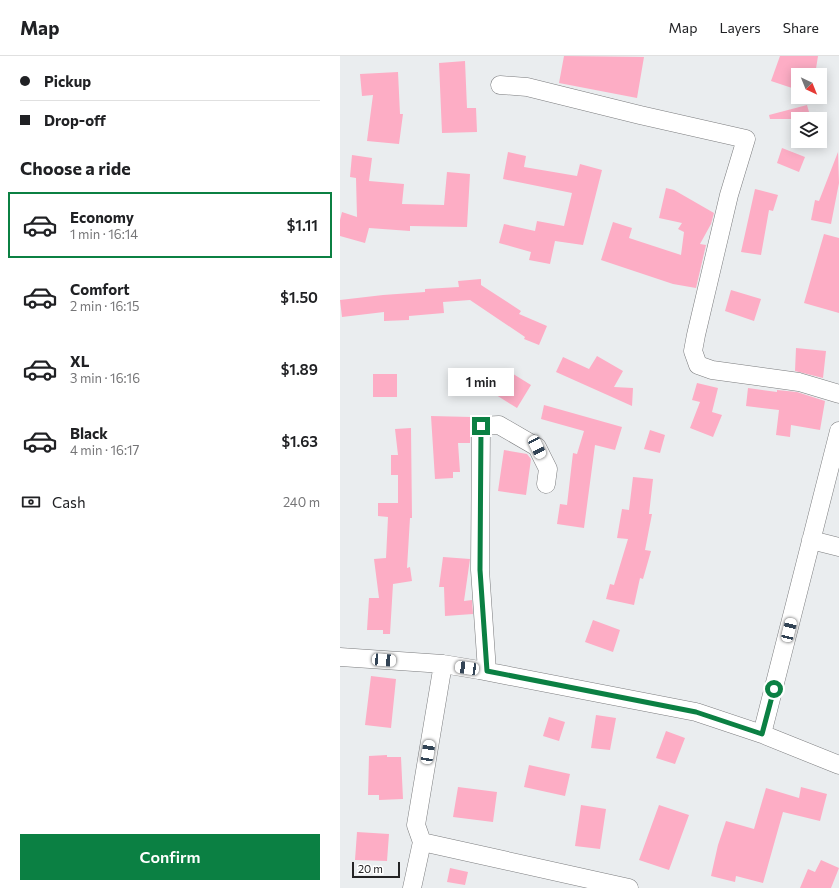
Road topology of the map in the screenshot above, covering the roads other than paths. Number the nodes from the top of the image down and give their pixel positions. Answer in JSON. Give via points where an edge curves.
{"nodes":[{"id":1,"x":500,"y":85,"type":"dead end"},
{"id":2,"x":839,"y":394,"type":"edge"},
{"id":3,"x":839,"y":431,"type":"edge"},
{"id":4,"x":546,"y":484,"type":"dead end"},
{"id":5,"x":811,"y":540,"type":"junction"},
{"id":6,"x":839,"y":547,"type":"edge"},
{"id":7,"x":340,"y":657,"type":"edge"},
{"id":8,"x":443,"y":664,"type":"junction"},
{"id":9,"x":487,"y":671,"type":"junction"},
{"id":10,"x":762,"y":734,"type":"junction"},
{"id":11,"x":839,"y":765,"type":"edge"},
{"id":12,"x":422,"y":842,"type":"junction"},
{"id":13,"x":412,"y":888,"type":"edge"},
{"id":14,"x":629,"y":888,"type":"edge"}],
"edges":[{"from":1,"to":2,"type":"street","via":[[527,87],[746,139],[729,195],[696,335],[693,351],[698,365],[712,370],[799,382]]},
{"from":3,"to":5,"type":"street"},
{"from":4,"to":9,"type":"street","via":[[548,470],[537,447],[499,425],[481,426],[480,570]]},
{"from":5,"to":6,"type":"street"},
{"from":5,"to":10,"type":"street"},
{"from":7,"to":8,"type":"street"},
{"from":8,"to":9,"type":"street"},
{"from":8,"to":12,"type":"street","via":[[416,825]]},
{"from":9,"to":10,"type":"street","via":[[696,712]]},
{"from":10,"to":11,"type":"street"},
{"from":12,"to":13,"type":"street"},
{"from":12,"to":14,"type":"street"}]}
